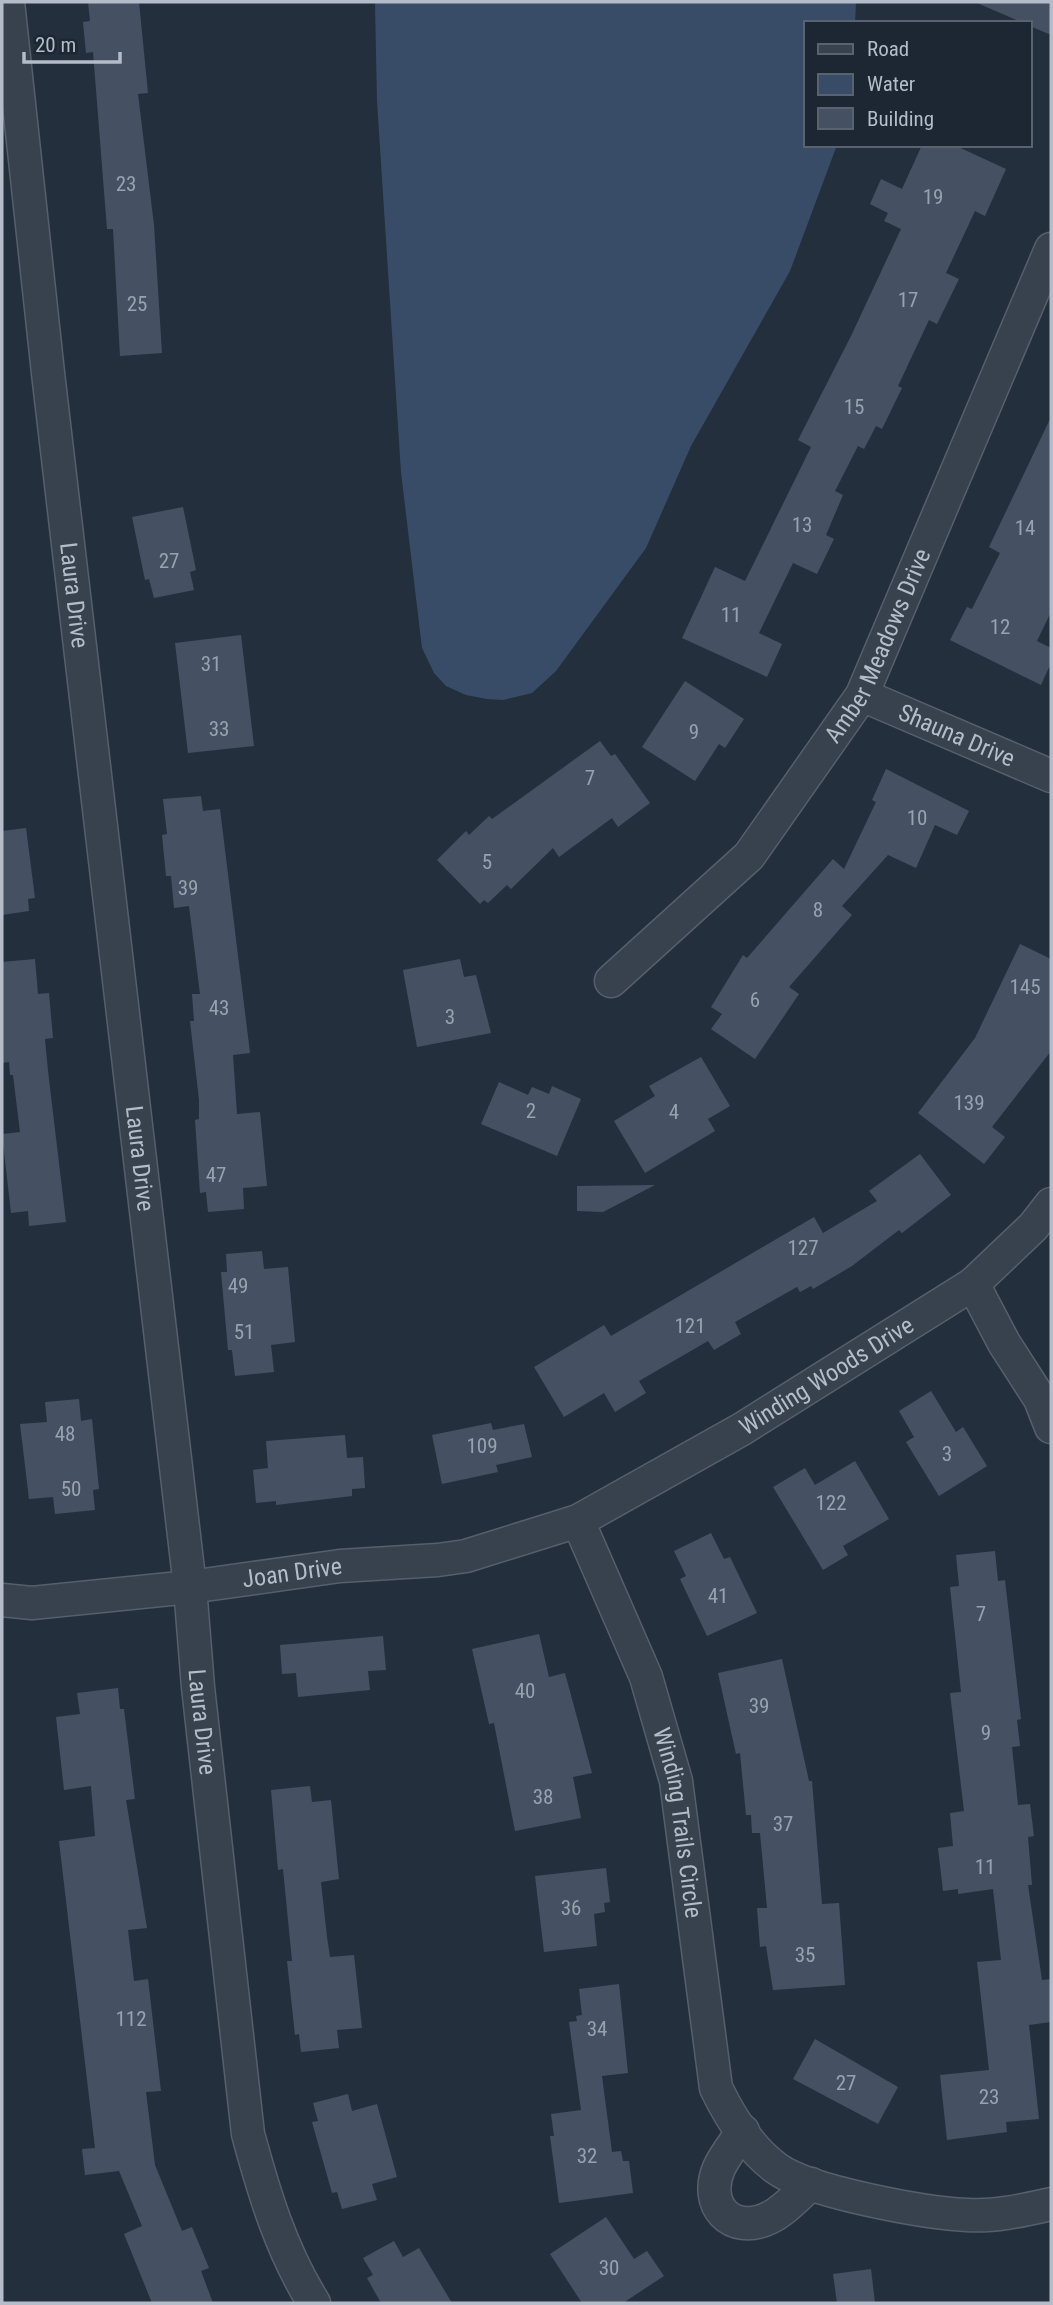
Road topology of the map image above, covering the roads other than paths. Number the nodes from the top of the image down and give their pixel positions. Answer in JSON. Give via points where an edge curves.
{"nodes":[{"id":1,"x":8,"y":2,"type":"edge"},
{"id":2,"x":1051,"y":249,"type":"edge"},
{"id":3,"x":862,"y":695,"type":"junction"},
{"id":4,"x":1051,"y":776,"type":"edge"},
{"id":5,"x":611,"y":981,"type":"dead end"},
{"id":6,"x":1051,"y":1204,"type":"edge"},
{"id":7,"x":973,"y":1284,"type":"junction"},
{"id":8,"x":1051,"y":1427,"type":"edge"},
{"id":9,"x":578,"y":1521,"type":"junction"},
{"id":10,"x":191,"y":1587,"type":"junction"},
{"id":11,"x":2,"y":1600,"type":"edge"},
{"id":12,"x":743,"y":2132,"type":"junction"},
{"id":13,"x":811,"y":2184,"type":"junction"},
{"id":14,"x":1051,"y":2204,"type":"edge"},
{"id":15,"x":314,"y":2303,"type":"edge"}],
"edges":[{"from":1,"to":10,"type":"street","name":"Laura Drive"},
{"from":2,"to":3,"type":"street","name":"Amber Meadows Drive"},
{"from":3,"to":4,"type":"street","name":"Shauna Drive"},
{"from":3,"to":5,"type":"street","name":"Amber Meadows Drive","via":[[749,856]]},
{"from":6,"to":7,"type":"street","name":"Winding Woods Drive"},
{"from":7,"to":8,"type":"street","via":[[1040,1399]]},
{"from":7,"to":9,"type":"street","name":"Winding Woods Drive","via":[[742,1429]]},
{"from":9,"to":10,"type":"street","name":"Joan Drive","via":[[466,1556],[340,1566]]},
{"from":9,"to":12,"type":"street","name":"Winding Trails Circle","via":[[646,1677],[676,1781],[716,2088]]},
{"from":10,"to":11,"type":"street","name":"Joan Drive","via":[[32,1603]]},
{"from":10,"to":15,"type":"street","name":"Laura Drive","via":[[248,2134],[285,2252]]},
{"from":12,"to":13,"type":"street","name":"Winding Trails Circle","via":[[777,2169]]},
{"from":12,"to":13,"type":"street","via":[[719,2168],[715,2183],[716,2203],[727,2219],[749,2225],[771,2218]]},
{"from":13,"to":14,"type":"street","name":"Winding Trails Circle","via":[[882,2202],[966,2215],[1012,2213]]}]}
